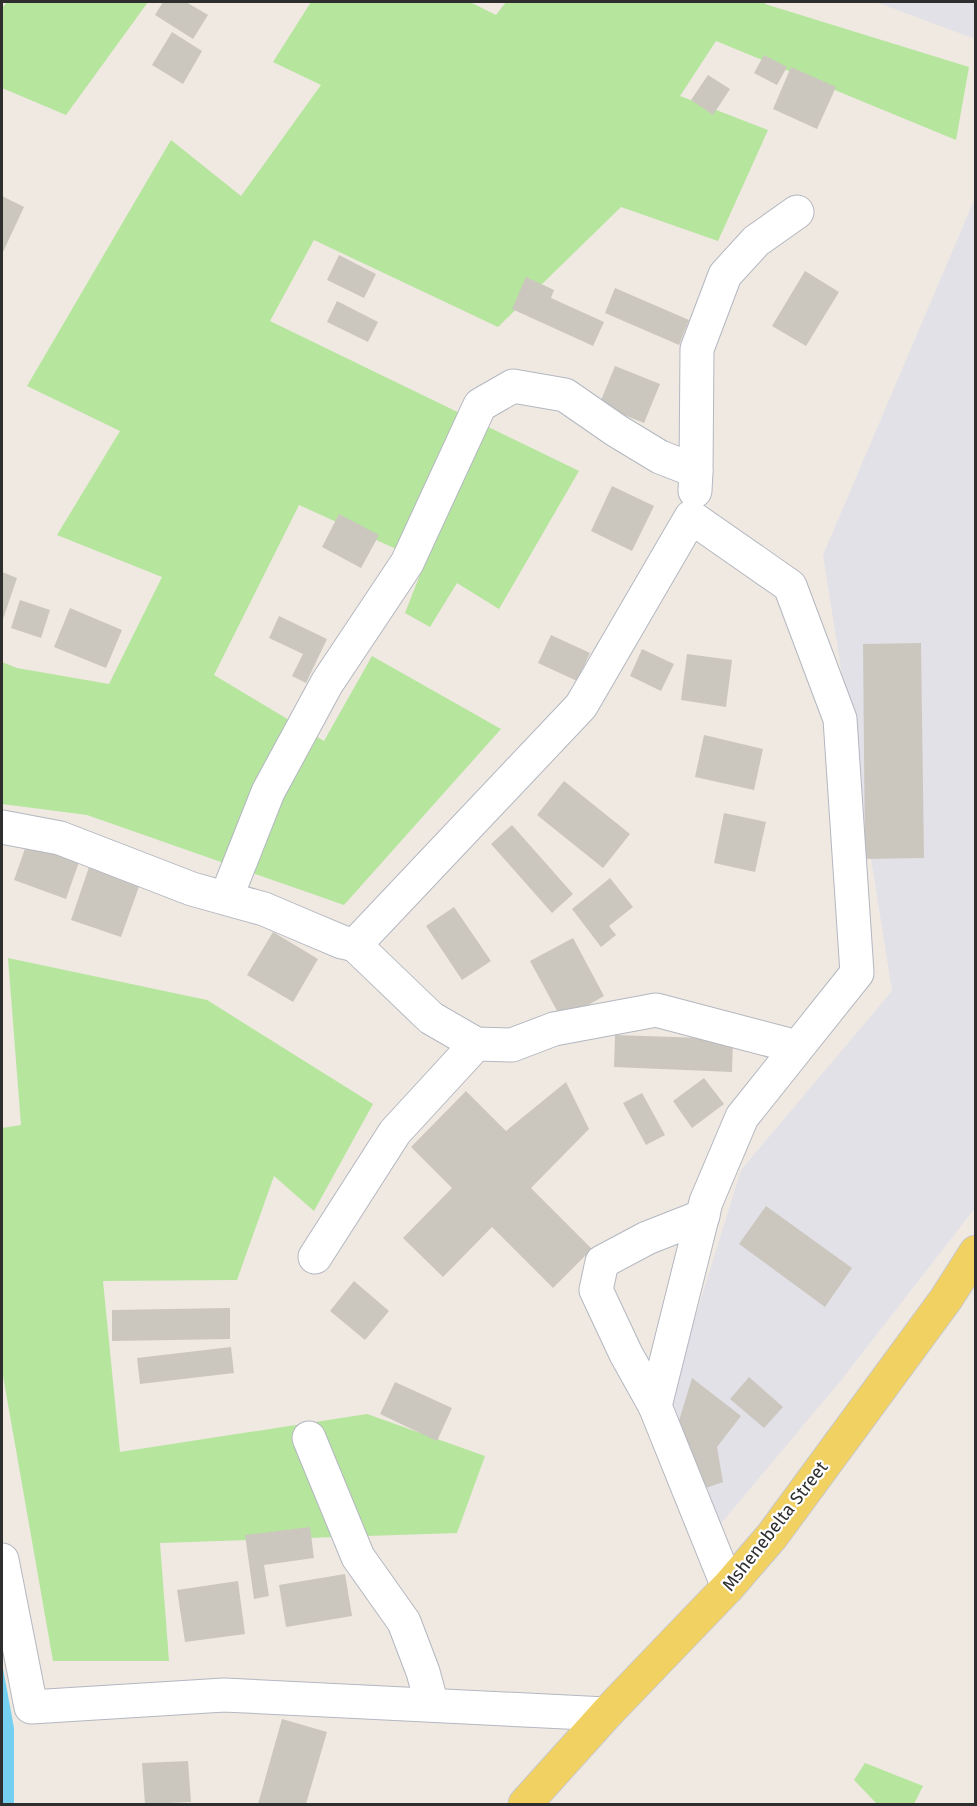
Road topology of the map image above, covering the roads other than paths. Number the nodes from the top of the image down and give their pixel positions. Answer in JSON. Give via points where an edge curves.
{"nodes":[{"id":1,"x":797,"y":212,"type":"dead end"},
{"id":2,"x":696,"y":471,"type":"junction"},
{"id":3,"x":691,"y":517,"type":"junction"},
{"id":4,"x":2,"y":827,"type":"edge"},
{"id":5,"x":226,"y":898,"type":"junction"},
{"id":6,"x":355,"y":945,"type":"junction"},
{"id":7,"x":476,"y":1044,"type":"junction"},
{"id":8,"x":797,"y":1047,"type":"junction"},
{"id":9,"x":703,"y":1216,"type":"junction"},
{"id":10,"x":975,"y":1252,"type":"edge"},
{"id":11,"x":315,"y":1257,"type":"dead end"},
{"id":12,"x":656,"y":1406,"type":"junction"},
{"id":13,"x":309,"y":1438,"type":"dead end"},
{"id":14,"x":2,"y":1560,"type":"edge"},
{"id":15,"x":728,"y":1587,"type":"junction"},
{"id":16,"x":432,"y":1705,"type":"junction"},
{"id":17,"x":606,"y":1714,"type":"junction"},
{"id":18,"x":525,"y":1804,"type":"edge"}],
"edges":[{"from":1,"to":2,"type":"street","via":[[756,241],[725,275],[697,349]]},
{"from":2,"to":3,"type":"street"},
{"from":2,"to":5,"type":"street","via":[[660,457],[565,395],[513,386],[480,405],[407,563],[327,683],[268,792]]},
{"from":3,"to":6,"type":"street","via":[[581,706]]},
{"from":3,"to":8,"type":"street","via":[[790,586],[840,719],[857,973]]},
{"from":4,"to":5,"type":"street","via":[[60,838],[192,889]]},
{"from":5,"to":6,"type":"street"},
{"from":6,"to":7,"type":"street","via":[[431,1017]]},
{"from":7,"to":8,"type":"street","via":[[512,1044],[554,1029],[656,1010]]},
{"from":7,"to":11,"type":"street","via":[[395,1132]]},
{"from":8,"to":9,"type":"street","via":[[742,1117]]},
{"from":9,"to":12,"type":"street"},
{"from":9,"to":12,"type":"street","via":[[647,1238],[602,1262],[596,1290]]},
{"from":10,"to":15,"type":"main road","name":"Mshenebelta Street","via":[[946,1299],[771,1536]]},
{"from":12,"to":15,"type":"street"},
{"from":13,"to":16,"type":"street","via":[[358,1557],[404,1622]]},
{"from":14,"to":16,"type":"street","via":[[31,1707],[224,1695]]},
{"from":15,"to":17,"type":"main road","name":"Mshenebelta Street"},
{"from":16,"to":17,"type":"street"},
{"from":17,"to":18,"type":"main road","name":"Mshenebelta Street"}]}
